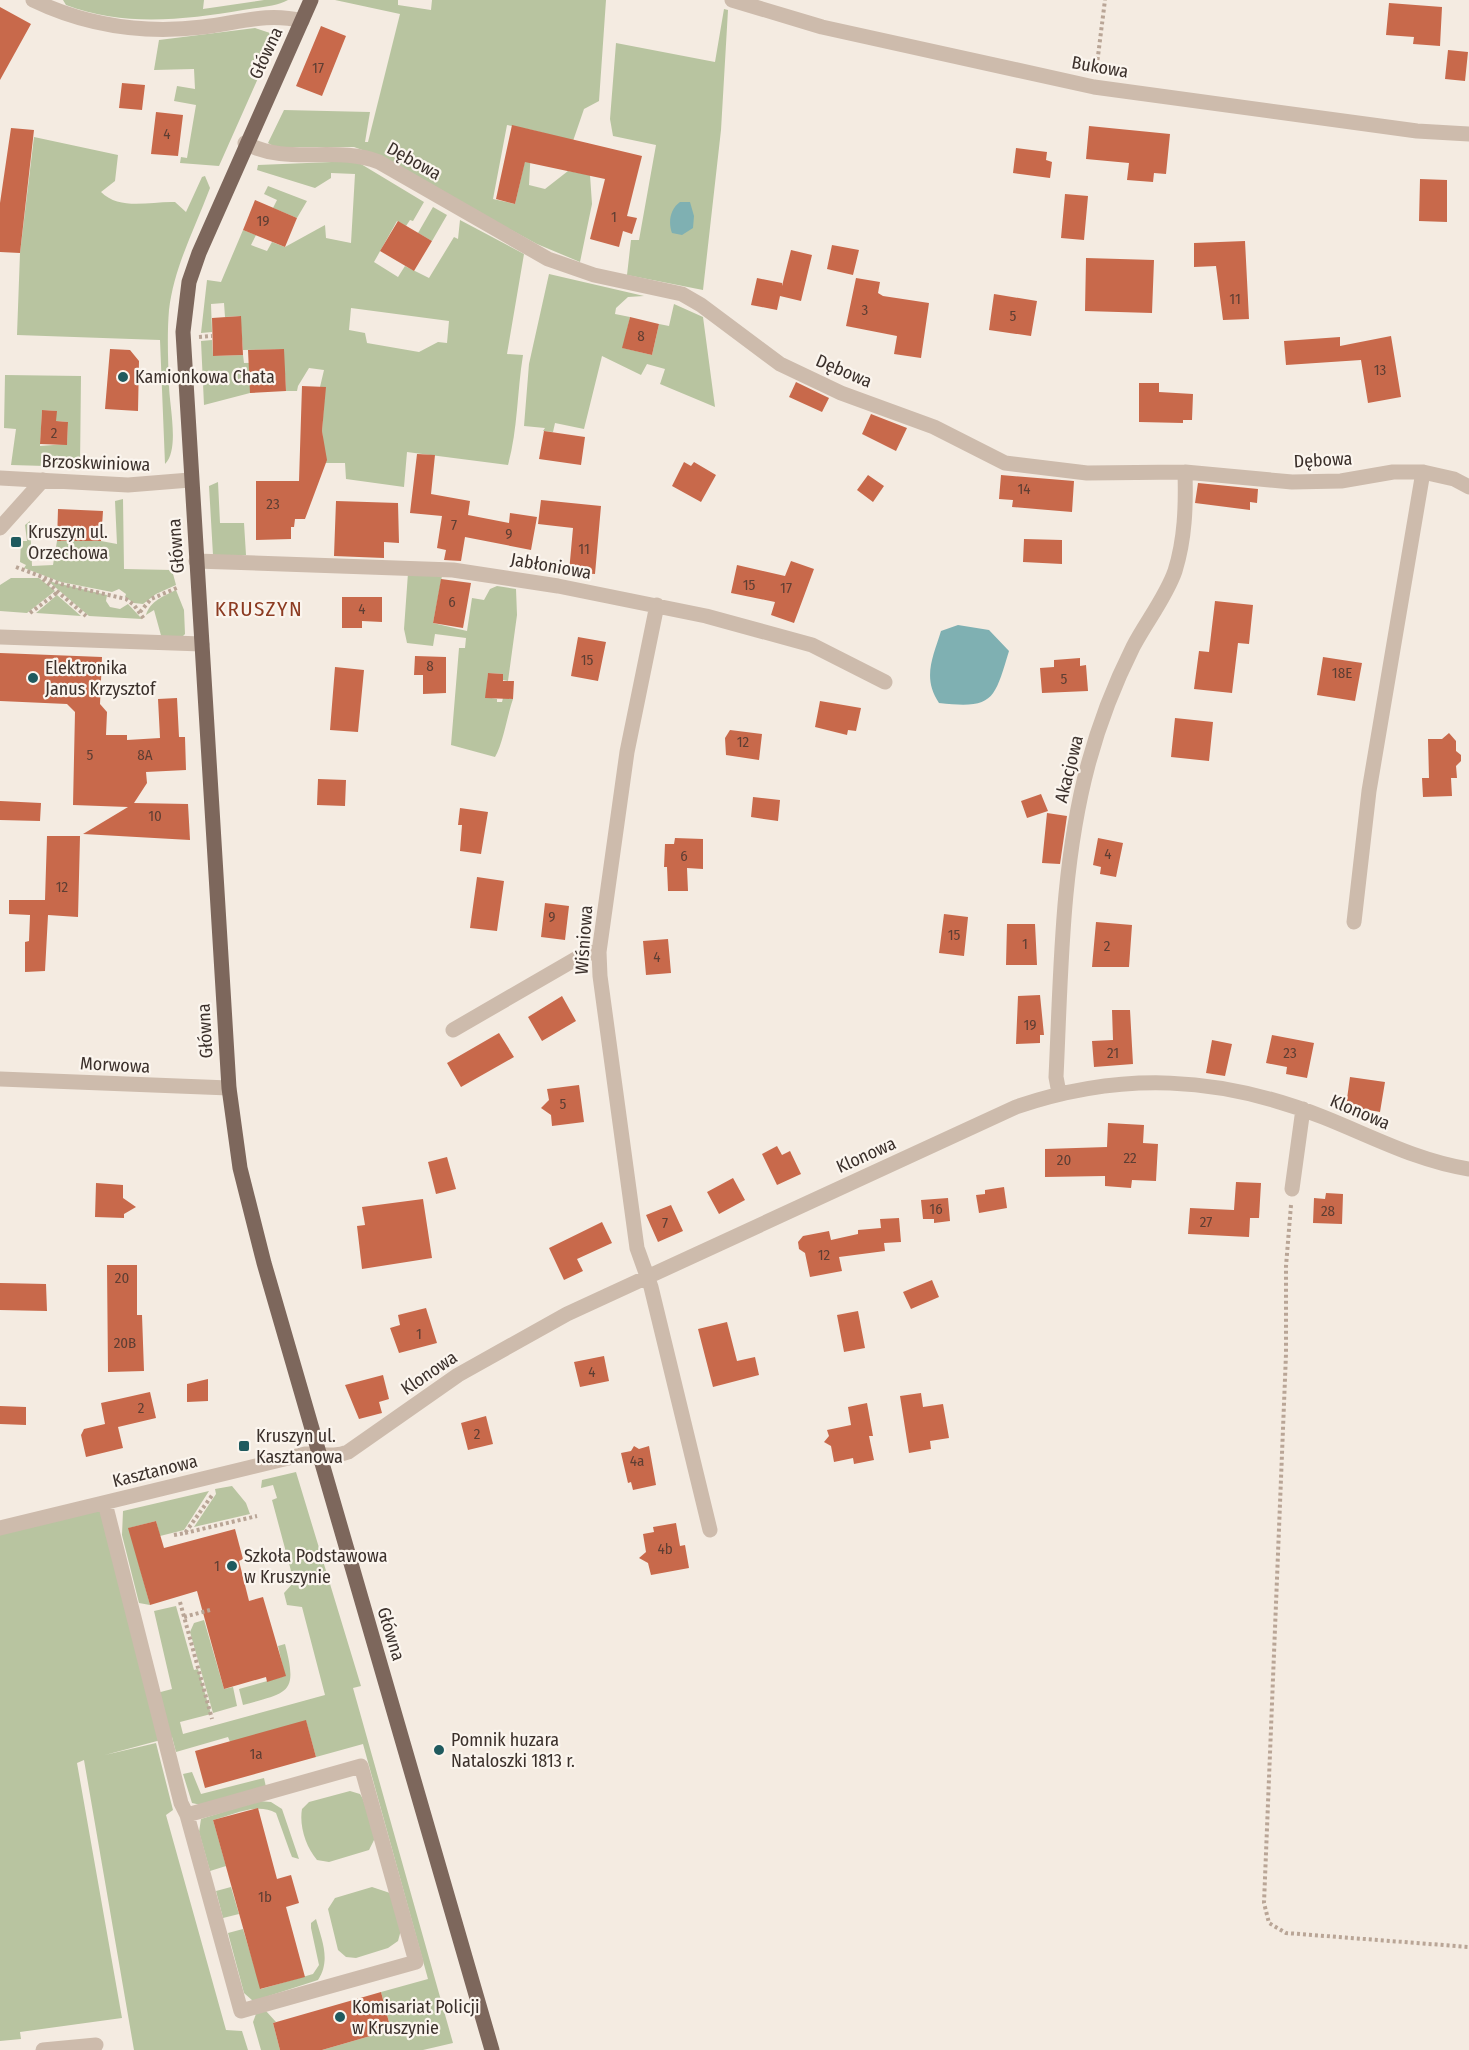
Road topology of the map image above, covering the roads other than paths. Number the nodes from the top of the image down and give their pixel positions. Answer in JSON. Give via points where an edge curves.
{"nodes":[{"id":1,"x":33,"y":0,"type":"edge"},
{"id":2,"x":311,"y":0,"type":"edge"},
{"id":3,"x":732,"y":0,"type":"edge"},
{"id":4,"x":55,"y":5,"type":"edge"},
{"id":5,"x":302,"y":21,"type":"junction"},
{"id":6,"x":1467,"y":135,"type":"edge"},
{"id":7,"x":245,"y":143,"type":"junction"},
{"id":8,"x":1185,"y":472,"type":"junction"},
{"id":9,"x":1423,"y":472,"type":"junction"},
{"id":10,"x":0,"y":478,"type":"edge"},
{"id":11,"x":44,"y":480,"type":"junction"},
{"id":12,"x":190,"y":480,"type":"junction"},
{"id":13,"x":1469,"y":488,"type":"edge"},
{"id":14,"x":0,"y":528,"type":"edge"},
{"id":15,"x":196,"y":561,"type":"junction"},
{"id":16,"x":657,"y":605,"type":"junction"},
{"id":17,"x":0,"y":637,"type":"edge"},
{"id":18,"x":202,"y":644,"type":"junction"},
{"id":19,"x":885,"y":682,"type":"dead end"},
{"id":20,"x":1354,"y":922,"type":"dead end"},
{"id":21,"x":599,"y":952,"type":"junction"},
{"id":22,"x":453,"y":1030,"type":"dead end"},
{"id":23,"x":0,"y":1079,"type":"edge"},
{"id":24,"x":229,"y":1088,"type":"junction"},
{"id":25,"x":1059,"y":1093,"type":"junction"},
{"id":26,"x":1303,"y":1109,"type":"junction"},
{"id":27,"x":1469,"y":1169,"type":"edge"},
{"id":28,"x":1292,"y":1189,"type":"road end"},
{"id":29,"x":646,"y":1277,"type":"junction"},
{"id":30,"x":320,"y":1453,"type":"junction"},
{"id":31,"x":105,"y":1503,"type":"junction"},
{"id":32,"x":0,"y":1528,"type":"edge"},
{"id":33,"x":710,"y":1530,"type":"dead end"},
{"id":34,"x":187,"y":1815,"type":"junction"},
{"id":35,"x":96,"y":2045,"type":"dead end"},
{"id":36,"x":43,"y":2050,"type":"edge"},
{"id":37,"x":492,"y":2050,"type":"edge"}],
"edges":[{"from":1,"to":4,"type":"street"},
{"from":2,"to":5,"type":"main road","name":"Główna"},
{"from":3,"to":6,"type":"street","name":"Bukowa","via":[[822,27],[1094,87],[1287,115]]},
{"from":4,"to":5,"type":"street","via":[[102,25],[168,29],[280,16]]},
{"from":5,"to":7,"type":"main road","name":"Główna"},
{"from":7,"to":8,"type":"street","name":"Dębowa","via":[[273,154],[346,154],[379,162],[548,259],[594,275],[682,294],[780,364],[841,393],[934,427],[1005,463],[1087,473]]},
{"from":7,"to":12,"type":"main road","name":"Główna","via":[[188,288],[183,349]]},
{"from":8,"to":9,"type":"street","name":"Dębowa","via":[[1302,482]]},
{"from":8,"to":25,"type":"street","name":"Akacjowa","via":[[1182,545],[1174,574],[1109,696],[1085,778],[1068,883],[1056,1077]]},
{"from":9,"to":13,"type":"street","name":"Dębowa","via":[[1454,479]]},
{"from":9,"to":20,"type":"street","via":[[1369,791]]},
{"from":10,"to":11,"type":"street","name":"Brzoskwiniowa"},
{"from":11,"to":12,"type":"street","name":"Brzoskwiniowa","via":[[128,485]]},
{"from":11,"to":14,"type":"street"},
{"from":12,"to":15,"type":"main road","name":"Główna"},
{"from":15,"to":16,"type":"street","name":"Jabłoniowa","via":[[453,570]]},
{"from":15,"to":18,"type":"main road","name":"Główna"},
{"from":16,"to":19,"type":"street","name":"Jabłoniowa","via":[[812,645]]},
{"from":16,"to":21,"type":"street","name":"Wiśniowa","via":[[627,752]]},
{"from":17,"to":18,"type":"street"},
{"from":18,"to":24,"type":"main road","name":"Główna"},
{"from":21,"to":22,"type":"street","via":[[586,953]]},
{"from":21,"to":29,"type":"street","name":"Wiśniowa","via":[[636,1248]]},
{"from":23,"to":24,"type":"street","name":"Morwowa"},
{"from":24,"to":30,"type":"main road","name":"Główna","via":[[240,1168]]},
{"from":25,"to":26,"type":"street","name":"Klonowa","via":[[1127,1083],[1195,1083]]},
{"from":25,"to":29,"type":"street","name":"Klonowa","via":[[1016,1107]]},
{"from":26,"to":27,"type":"street","name":"Klonowa","via":[[1423,1158]]},
{"from":26,"to":28,"type":"street"},
{"from":29,"to":30,"type":"street","name":"Klonowa","via":[[567,1314],[458,1375],[348,1452],[336,1457]]},
{"from":29,"to":33,"type":"street","name":"Wiśniowa"},
{"from":30,"to":31,"type":"street","name":"Kasztanowa"},
{"from":30,"to":37,"type":"main road","name":"Główna"},
{"from":31,"to":32,"type":"street","name":"Kasztanowa"},
{"from":31,"to":34,"type":"street"},
{"from":34,"to":34,"type":"street","via":[[241,2011],[416,1962],[361,1767]]},
{"from":35,"to":36,"type":"street"}]}
